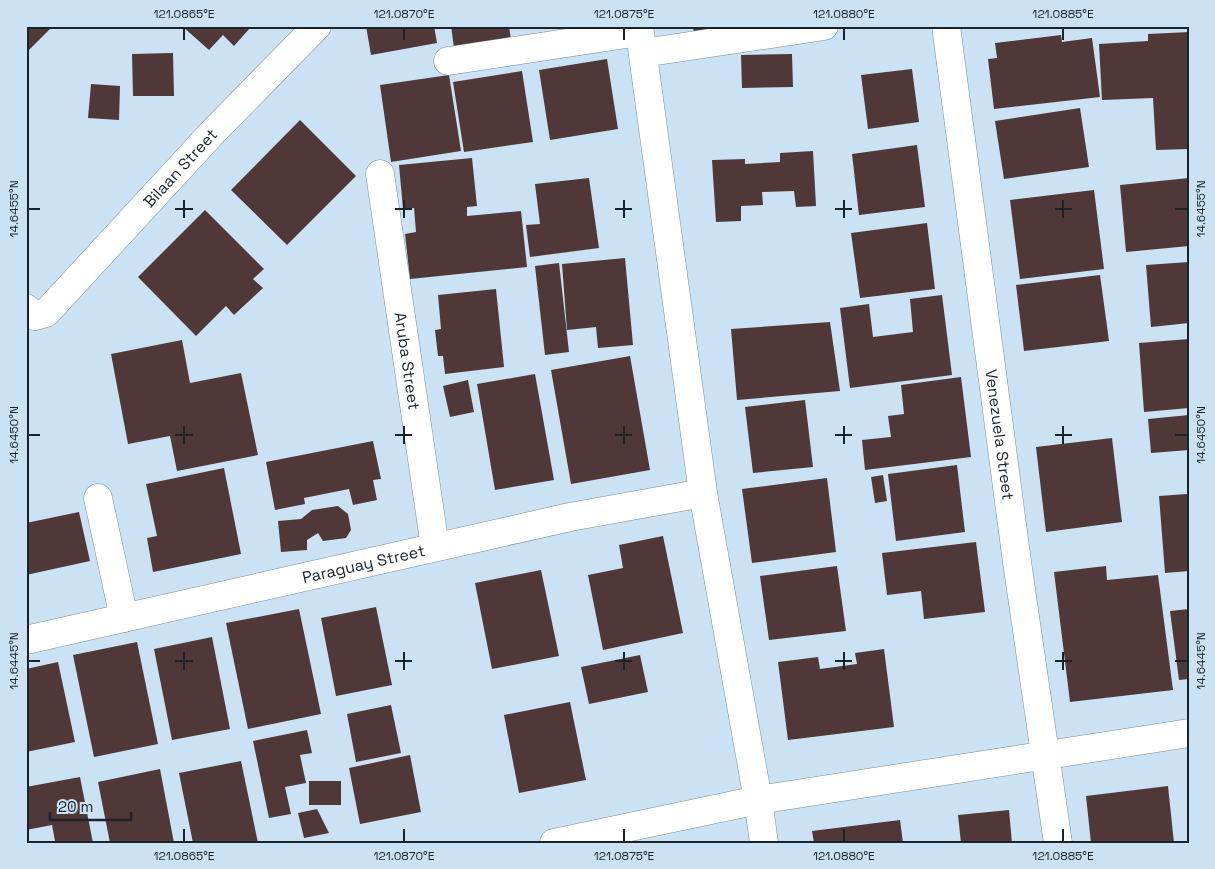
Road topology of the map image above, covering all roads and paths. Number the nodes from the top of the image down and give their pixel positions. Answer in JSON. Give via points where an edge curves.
{"nodes":[{"id":1,"x":317,"y":26,"type":"edge"},
{"id":2,"x":824,"y":26,"type":"edge"},
{"id":3,"x":946,"y":26,"type":"edge"},
{"id":4,"x":640,"y":37,"type":"edge"},
{"id":5,"x":448,"y":61,"type":"dead end"},
{"id":6,"x":380,"y":174,"type":"dead end"},
{"id":7,"x":36,"y":310,"type":"edge"},
{"id":8,"x":703,"y":493,"type":"junction"},
{"id":9,"x":98,"y":498,"type":"dead end"},
{"id":10,"x":435,"y":547,"type":"junction"},
{"id":11,"x":124,"y":618,"type":"junction"},
{"id":12,"x":26,"y":640,"type":"edge"},
{"id":13,"x":1189,"y":733,"type":"edge"},
{"id":14,"x":1045,"y":756,"type":"junction"},
{"id":15,"x":758,"y":800,"type":"junction"},
{"id":16,"x":554,"y":843,"type":"edge"},
{"id":17,"x":764,"y":843,"type":"edge"},
{"id":18,"x":1058,"y":843,"type":"edge"}],
"edges":[{"from":1,"to":7,"type":"street","name":"Bilaan Street"},
{"from":2,"to":4,"type":"street"},
{"from":3,"to":14,"type":"street","name":"Venezuela Street"},
{"from":4,"to":5,"type":"street"},
{"from":4,"to":8,"type":"street"},
{"from":6,"to":10,"type":"street","name":"Aruba Street"},
{"from":8,"to":10,"type":"street","name":"Paraguay Street","via":[[570,517]]},
{"from":8,"to":15,"type":"street"},
{"from":9,"to":11,"type":"street"},
{"from":10,"to":11,"type":"street","name":"Paraguay Street"},
{"from":11,"to":12,"type":"street","name":"Paraguay Street"},
{"from":13,"to":14,"type":"street"},
{"from":14,"to":15,"type":"street"},
{"from":14,"to":18,"type":"street","name":"Venezuela Street"},
{"from":15,"to":16,"type":"street"},
{"from":15,"to":17,"type":"street"}]}
